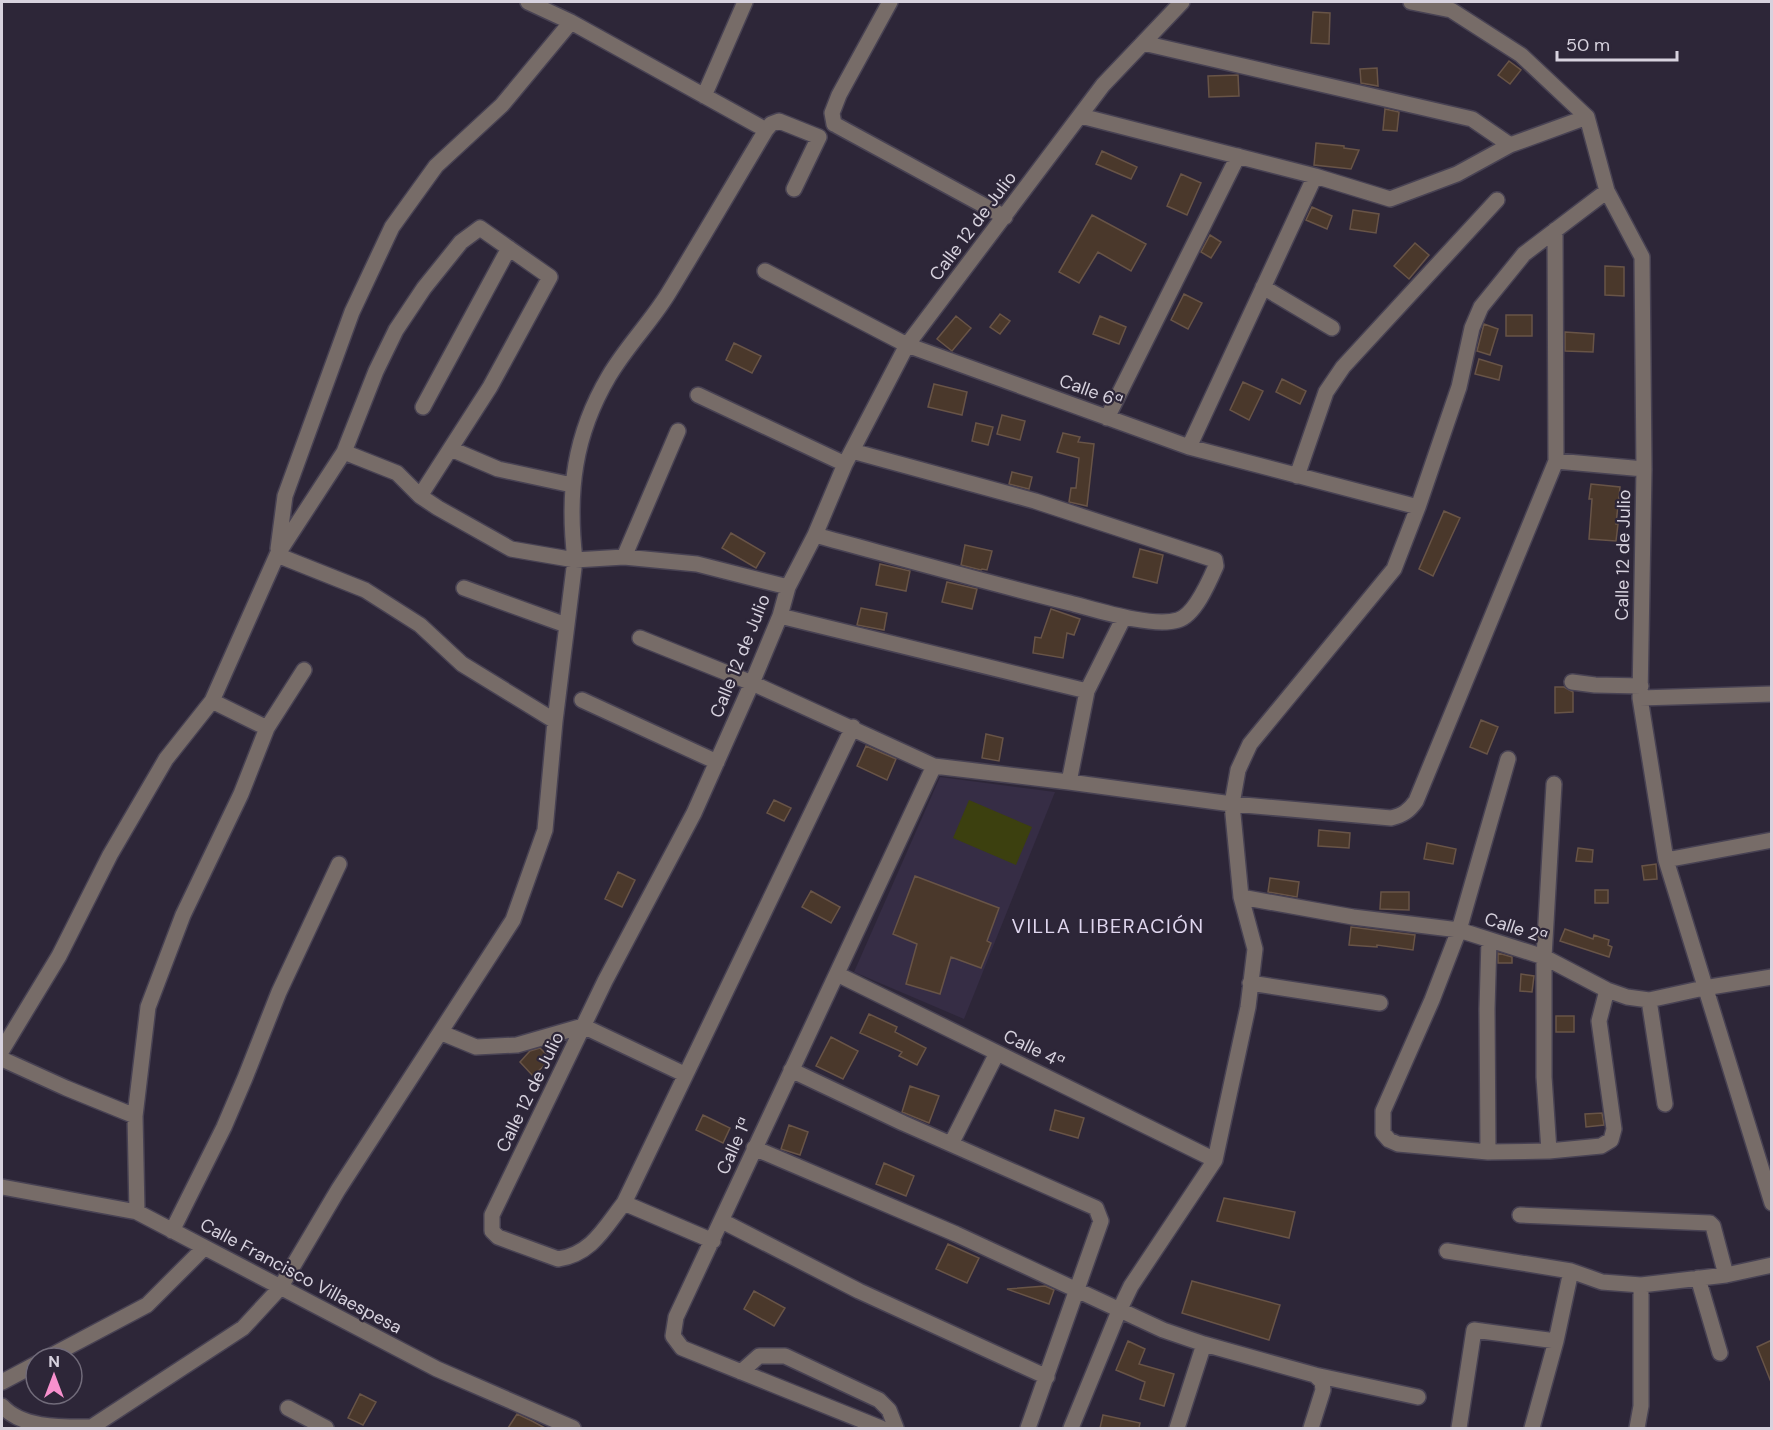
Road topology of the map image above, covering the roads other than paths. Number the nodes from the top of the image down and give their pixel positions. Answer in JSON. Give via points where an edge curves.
{"nodes":[{"id":1,"x":528,"y":2,"type":"edge"},
{"id":2,"x":745,"y":2,"type":"edge"},
{"id":3,"x":890,"y":2,"type":"edge"},
{"id":4,"x":1182,"y":2,"type":"edge"},
{"id":5,"x":1411,"y":2,"type":"edge"},
{"id":6,"x":571,"y":22,"type":"junction"},
{"id":7,"x":1143,"y":43,"type":"junction"},
{"id":8,"x":704,"y":96,"type":"junction"},
{"id":9,"x":1080,"y":116,"type":"junction"},
{"id":10,"x":1587,"y":117,"type":"junction"},
{"id":11,"x":834,"y":124,"type":"junction"},
{"id":12,"x":766,"y":130,"type":"junction"},
{"id":13,"x":819,"y":137,"type":"junction"},
{"id":14,"x":1510,"y":145,"type":"junction"},
{"id":15,"x":1238,"y":156,"type":"junction"},
{"id":16,"x":1315,"y":176,"type":"junction"},
{"id":17,"x":794,"y":189,"type":"dead end"},
{"id":18,"x":1607,"y":191,"type":"junction"},
{"id":19,"x":1497,"y":200,"type":"dead end"},
{"id":20,"x":1005,"y":217,"type":"junction"},
{"id":21,"x":1555,"y":230,"type":"junction"},
{"id":22,"x":509,"y":248,"type":"junction"},
{"id":23,"x":765,"y":271,"type":"dead end"},
{"id":24,"x":1263,"y":287,"type":"junction"},
{"id":25,"x":1332,"y":328,"type":"dead end"},
{"id":26,"x":907,"y":345,"type":"junction"},
{"id":27,"x":698,"y":395,"type":"dead end"},
{"id":28,"x":423,"y":407,"type":"dead end"},
{"id":29,"x":1107,"y":417,"type":"junction"},
{"id":30,"x":678,"y":430,"type":"dead end"},
{"id":31,"x":1189,"y":447,"type":"junction"},
{"id":32,"x":451,"y":449,"type":"junction"},
{"id":33,"x":344,"y":452,"type":"junction"},
{"id":34,"x":849,"y":457,"type":"junction"},
{"id":35,"x":1556,"y":461,"type":"junction"},
{"id":36,"x":1644,"y":469,"type":"junction"},
{"id":37,"x":1297,"y":476,"type":"junction"},
{"id":38,"x":572,"y":485,"type":"junction"},
{"id":39,"x":420,"y":496,"type":"junction"},
{"id":40,"x":1418,"y":507,"type":"junction"},
{"id":41,"x":815,"y":534,"type":"junction"},
{"id":42,"x":278,"y":555,"type":"junction"},
{"id":43,"x":624,"y":557,"type":"junction"},
{"id":44,"x":575,"y":560,"type":"junction"},
{"id":45,"x":788,"y":587,"type":"junction"},
{"id":46,"x":464,"y":588,"type":"dead end"},
{"id":47,"x":780,"y":616,"type":"junction"},
{"id":48,"x":1124,"y":617,"type":"junction"},
{"id":49,"x":566,"y":625,"type":"junction"},
{"id":50,"x":640,"y":638,"type":"dead end"},
{"id":51,"x":304,"y":670,"type":"dead end"},
{"id":52,"x":1572,"y":682,"type":"dead end"},
{"id":53,"x":752,"y":683,"type":"junction"},
{"id":54,"x":1087,"y":691,"type":"junction"},
{"id":55,"x":1641,"y":692,"type":"junction"},
{"id":56,"x":1772,"y":694,"type":"edge"},
{"id":57,"x":582,"y":700,"type":"dead end"},
{"id":58,"x":212,"y":701,"type":"junction"},
{"id":59,"x":555,"y":721,"type":"junction"},
{"id":60,"x":853,"y":727,"type":"junction"},
{"id":61,"x":267,"y":728,"type":"junction"},
{"id":62,"x":1508,"y":759,"type":"dead end"},
{"id":63,"x":717,"y":762,"type":"junction"},
{"id":64,"x":934,"y":766,"type":"junction"},
{"id":65,"x":1069,"y":782,"type":"junction"},
{"id":66,"x":1554,"y":784,"type":"dead end"},
{"id":67,"x":1232,"y":804,"type":"junction"},
{"id":68,"x":1772,"y":840,"type":"edge"},
{"id":69,"x":1666,"y":860,"type":"junction"},
{"id":70,"x":339,"y":864,"type":"dead end"},
{"id":71,"x":1241,"y":897,"type":"junction"},
{"id":72,"x":1459,"y":930,"type":"junction"},
{"id":73,"x":1489,"y":940,"type":"junction"},
{"id":74,"x":1544,"y":957,"type":"junction"},
{"id":75,"x":837,"y":975,"type":"junction"},
{"id":76,"x":1772,"y":977,"type":"edge"},
{"id":77,"x":1250,"y":983,"type":"junction"},
{"id":78,"x":1704,"y":988,"type":"junction"},
{"id":79,"x":1607,"y":990,"type":"junction"},
{"id":80,"x":1649,"y":1000,"type":"junction"},
{"id":81,"x":1380,"y":1003,"type":"dead end"},
{"id":82,"x":583,"y":1026,"type":"junction"},
{"id":83,"x":441,"y":1033,"type":"junction"},
{"id":84,"x":2,"y":1050,"type":"edge"},
{"id":85,"x":997,"y":1053,"type":"junction"},
{"id":86,"x":2,"y":1059,"type":"edge"},
{"id":87,"x":791,"y":1070,"type":"junction"},
{"id":88,"x":684,"y":1074,"type":"junction"},
{"id":89,"x":1665,"y":1104,"type":"dead end"},
{"id":90,"x":135,"y":1116,"type":"junction"},
{"id":91,"x":951,"y":1144,"type":"junction"},
{"id":92,"x":754,"y":1148,"type":"junction"},
{"id":93,"x":1549,"y":1151,"type":"junction"},
{"id":94,"x":1488,"y":1152,"type":"junction"},
{"id":95,"x":1215,"y":1160,"type":"junction"},
{"id":96,"x":2,"y":1186,"type":"edge"},
{"id":97,"x":624,"y":1203,"type":"junction"},
{"id":98,"x":1772,"y":1203,"type":"edge"},
{"id":99,"x":137,"y":1212,"type":"junction"},
{"id":100,"x":1520,"y":1215,"type":"dead end"},
{"id":101,"x":722,"y":1221,"type":"junction"},
{"id":102,"x":172,"y":1231,"type":"junction"},
{"id":103,"x":713,"y":1241,"type":"junction"},
{"id":104,"x":204,"y":1248,"type":"junction"},
{"id":105,"x":1447,"y":1251,"type":"dead end"},
{"id":106,"x":1772,"y":1265,"type":"edge"},
{"id":107,"x":1571,"y":1271,"type":"junction"},
{"id":108,"x":1726,"y":1275,"type":"junction"},
{"id":109,"x":1698,"y":1278,"type":"junction"},
{"id":110,"x":1641,"y":1286,"type":"junction"},
{"id":111,"x":280,"y":1288,"type":"junction"},
{"id":112,"x":1077,"y":1289,"type":"junction"},
{"id":113,"x":1119,"y":1311,"type":"junction"},
{"id":114,"x":1556,"y":1341,"type":"junction"},
{"id":115,"x":1204,"y":1344,"type":"junction"},
{"id":116,"x":70,"y":1346,"type":"edge"},
{"id":117,"x":1720,"y":1353,"type":"dead end"},
{"id":118,"x":24,"y":1370,"type":"edge"},
{"id":119,"x":741,"y":1372,"type":"junction"},
{"id":120,"x":1315,"y":1375,"type":"junction"},
{"id":121,"x":1047,"y":1377,"type":"junction"},
{"id":122,"x":2,"y":1382,"type":"edge"},
{"id":123,"x":1418,"y":1397,"type":"dead end"},
{"id":124,"x":2,"y":1406,"type":"edge"},
{"id":125,"x":288,"y":1408,"type":"dead end"},
{"id":126,"x":91,"y":1428,"type":"edge"},
{"id":127,"x":326,"y":1428,"type":"edge"},
{"id":128,"x":573,"y":1428,"type":"edge"},
{"id":129,"x":880,"y":1428,"type":"edge"},
{"id":130,"x":896,"y":1428,"type":"edge"},
{"id":131,"x":1028,"y":1428,"type":"edge"},
{"id":132,"x":1071,"y":1428,"type":"edge"},
{"id":133,"x":1177,"y":1428,"type":"edge"},
{"id":134,"x":1311,"y":1428,"type":"edge"},
{"id":135,"x":1459,"y":1428,"type":"edge"},
{"id":136,"x":1532,"y":1428,"type":"edge"},
{"id":137,"x":1637,"y":1428,"type":"edge"}],
"edges":[{"from":1,"to":6,"type":"street"},
{"from":2,"to":8,"type":"street"},
{"from":3,"to":11,"type":"street","via":[[839,95],[832,113]]},
{"from":4,"to":7,"type":"street","name":"Calle 12 de Julio"},
{"from":5,"to":10,"type":"street","via":[[1451,10],[1521,55]]},
{"from":6,"to":8,"type":"street"},
{"from":6,"to":42,"type":"street","via":[[502,105],[436,166],[392,227],[352,312],[285,496]]},
{"from":7,"to":9,"type":"street","name":"Calle 12 de Julio"},
{"from":7,"to":14,"type":"street","via":[[1472,118]]},
{"from":8,"to":12,"type":"street"},
{"from":9,"to":15,"type":"street"},
{"from":9,"to":20,"type":"street","name":"Calle 12 de Julio"},
{"from":10,"to":14,"type":"street"},
{"from":10,"to":18,"type":"street","name":"Calle 12 de Julio"},
{"from":11,"to":13,"type":"street"},
{"from":11,"to":20,"type":"street"},
{"from":12,"to":13,"type":"street","via":[[778,122]]},
{"from":12,"to":38,"type":"street","via":[[666,297],[609,375],[575,459]]},
{"from":13,"to":17,"type":"street"},
{"from":14,"to":16,"type":"street","via":[[1457,174],[1398,198],[1390,199]]},
{"from":15,"to":16,"type":"street"},
{"from":15,"to":29,"type":"street"},
{"from":16,"to":24,"type":"street"},
{"from":18,"to":21,"type":"street"},
{"from":18,"to":36,"type":"street","name":"Calle 12 de Julio","via":[[1642,257]]},
{"from":19,"to":37,"type":"street","via":[[1343,367],[1326,392]]},
{"from":20,"to":26,"type":"street","name":"Calle 12 de Julio"},
{"from":21,"to":35,"type":"street"},
{"from":21,"to":40,"type":"street","via":[[1524,254],[1481,307],[1472,328],[1459,387]]},
{"from":22,"to":28,"type":"street"},
{"from":22,"to":32,"type":"street","via":[[550,277]]},
{"from":22,"to":33,"type":"street","via":[[480,228],[461,242],[396,330]]},
{"from":23,"to":26,"type":"street","name":"Calle 6ª"},
{"from":24,"to":25,"type":"street"},
{"from":24,"to":31,"type":"street"},
{"from":26,"to":29,"type":"street","name":"Calle 6ª"},
{"from":26,"to":34,"type":"street","name":"Calle 12 de Julio"},
{"from":27,"to":34,"type":"street"},
{"from":29,"to":31,"type":"street","name":"Calle 6ª"},
{"from":30,"to":43,"type":"street"},
{"from":31,"to":37,"type":"street","name":"Calle 6ª"},
{"from":32,"to":38,"type":"street","via":[[498,469]]},
{"from":32,"to":39,"type":"street"},
{"from":33,"to":39,"type":"street","via":[[397,474]]},
{"from":33,"to":42,"type":"street"},
{"from":34,"to":41,"type":"street","name":"Calle 12 de Julio"},
{"from":34,"to":48,"type":"street","via":[[1035,501],[1215,560],[1216,566],[1199,599],[1180,620]]},
{"from":35,"to":36,"type":"street"},
{"from":35,"to":67,"type":"street","via":[[1409,811],[1391,818]]},
{"from":36,"to":55,"type":"street","name":"Calle 12 de Julio"},
{"from":37,"to":40,"type":"street","name":"Calle 6ª"},
{"from":38,"to":44,"type":"street"},
{"from":39,"to":44,"type":"street","via":[[512,549]]},
{"from":40,"to":67,"type":"street","via":[[1394,569],[1250,744],[1239,770]]},
{"from":41,"to":45,"type":"street","name":"Calle 12 de Julio"},
{"from":41,"to":48,"type":"street"},
{"from":42,"to":58,"type":"street"},
{"from":42,"to":59,"type":"street","via":[[365,590],[420,625],[462,664]]},
{"from":43,"to":44,"type":"street"},
{"from":43,"to":45,"type":"street","via":[[697,564]]},
{"from":44,"to":49,"type":"street"},
{"from":45,"to":47,"type":"street","name":"Calle 12 de Julio"},
{"from":46,"to":49,"type":"street"},
{"from":47,"to":53,"type":"street","name":"Calle 12 de Julio"},
{"from":47,"to":54,"type":"street"},
{"from":48,"to":54,"type":"street"},
{"from":49,"to":59,"type":"street"},
{"from":50,"to":53,"type":"street"},
{"from":51,"to":61,"type":"street"},
{"from":52,"to":55,"type":"street"},
{"from":53,"to":60,"type":"street"},
{"from":53,"to":63,"type":"street","name":"Calle 12 de Julio"},
{"from":54,"to":65,"type":"street"},
{"from":55,"to":56,"type":"street"},
{"from":55,"to":69,"type":"street","name":"Calle 12 de Julio"},
{"from":57,"to":63,"type":"street"},
{"from":58,"to":61,"type":"street"},
{"from":58,"to":84,"type":"street","via":[[166,759],[110,855],[59,956]]},
{"from":59,"to":83,"type":"street","via":[[546,830],[513,920]]},
{"from":60,"to":64,"type":"street"},
{"from":60,"to":88,"type":"street"},
{"from":61,"to":90,"type":"street","via":[[241,794],[183,915],[148,1007]]},
{"from":62,"to":72,"type":"street"},
{"from":63,"to":82,"type":"street","name":"Calle 12 de Julio"},
{"from":64,"to":65,"type":"street"},
{"from":64,"to":75,"type":"street","name":"Calle 1ª"},
{"from":65,"to":67,"type":"street"},
{"from":66,"to":74,"type":"street"},
{"from":67,"to":71,"type":"street"},
{"from":68,"to":69,"type":"street"},
{"from":69,"to":78,"type":"street","name":"Calle 12 de Julio"},
{"from":70,"to":102,"type":"street","via":[[279,992],[224,1127]]},
{"from":71,"to":72,"type":"street","name":"Calle 2ª","via":[[1353,917]]},
{"from":71,"to":77,"type":"street","via":[[1255,949]]},
{"from":72,"to":73,"type":"street","name":"Calle 2ª"},
{"from":72,"to":94,"type":"street","via":[[1383,1112],[1383,1133],[1398,1144]]},
{"from":73,"to":74,"type":"street","name":"Calle 2ª"},
{"from":73,"to":94,"type":"street"},
{"from":74,"to":79,"type":"street","name":"Calle 2ª"},
{"from":74,"to":93,"type":"street","via":[[1544,1077]]},
{"from":75,"to":85,"type":"street","name":"Calle 4ª"},
{"from":75,"to":87,"type":"street","name":"Calle 1ª"},
{"from":76,"to":78,"type":"street","name":"Calle 2ª"},
{"from":77,"to":81,"type":"street"},
{"from":77,"to":95,"type":"street"},
{"from":78,"to":80,"type":"street","name":"Calle 2ª"},
{"from":78,"to":98,"type":"street","name":"Calle 12 de Julio"},
{"from":79,"to":80,"type":"street","name":"Calle 2ª"},
{"from":79,"to":93,"type":"street","via":[[1599,1021],[1613,1135],[1601,1146]]},
{"from":80,"to":89,"type":"street"},
{"from":82,"to":83,"type":"street","via":[[517,1045],[476,1047]]},
{"from":82,"to":88,"type":"street"},
{"from":82,"to":97,"type":"street","name":"Calle 12 de Julio","via":[[492,1215],[492,1231],[498,1237],[558,1259],[568,1257],[591,1245]]},
{"from":83,"to":111,"type":"street","via":[[394,1101]]},
{"from":85,"to":91,"type":"street"},
{"from":85,"to":95,"type":"street","name":"Calle 4ª"},
{"from":86,"to":90,"type":"street"},
{"from":87,"to":91,"type":"street"},
{"from":87,"to":92,"type":"street","name":"Calle 1ª"},
{"from":88,"to":97,"type":"street"},
{"from":90,"to":99,"type":"street"},
{"from":91,"to":112,"type":"street","via":[[1096,1208],[1101,1221]]},
{"from":92,"to":101,"type":"street","name":"Calle 1ª"},
{"from":92,"to":112,"type":"street"},
{"from":93,"to":94,"type":"street"},
{"from":95,"to":113,"type":"street","via":[[1131,1286]]},
{"from":96,"to":99,"type":"street","name":"Calle Francisco Villaespesa"},
{"from":97,"to":103,"type":"street"},
{"from":99,"to":102,"type":"street","name":"Calle Francisco Villaespesa"},
{"from":100,"to":108,"type":"street","via":[[1710,1223]]},
{"from":101,"to":103,"type":"street","name":"Calle 1ª"},
{"from":101,"to":121,"type":"street","via":[[859,1291]]},
{"from":102,"to":104,"type":"street","name":"Calle Francisco Villaespesa"},
{"from":103,"to":119,"type":"street","name":"Calle 1ª","via":[[676,1317],[673,1336],[682,1348]]},
{"from":104,"to":111,"type":"street","name":"Calle Francisco Villaespesa"},
{"from":104,"to":116,"type":"street","via":[[147,1305]]},
{"from":105,"to":107,"type":"street"},
{"from":106,"to":108,"type":"street"},
{"from":107,"to":110,"type":"street","via":[[1602,1281]]},
{"from":107,"to":114,"type":"street"},
{"from":108,"to":109,"type":"street"},
{"from":109,"to":110,"type":"street"},
{"from":109,"to":117,"type":"street"},
{"from":110,"to":137,"type":"street","via":[[1641,1407]]},
{"from":111,"to":126,"type":"street","via":[[243,1328]]},
{"from":111,"to":128,"type":"street","name":"Calle Francisco Villaespesa","via":[[437,1369]]},
{"from":112,"to":113,"type":"street"},
{"from":112,"to":121,"type":"street"},
{"from":113,"to":115,"type":"street"},
{"from":113,"to":132,"type":"street"},
{"from":114,"to":135,"type":"street","via":[[1474,1330]]},
{"from":114,"to":136,"type":"street"},
{"from":115,"to":120,"type":"street"},
{"from":115,"to":133,"type":"street"},
{"from":118,"to":122,"type":"street"},
{"from":119,"to":129,"type":"street","name":"Calle 1ª"},
{"from":119,"to":130,"type":"street","via":[[759,1356],[785,1356],[879,1400],[889,1410]]},
{"from":120,"to":123,"type":"street"},
{"from":120,"to":134,"type":"street","via":[[1323,1390]]},
{"from":121,"to":131,"type":"street"},
{"from":124,"to":126,"type":"street","via":[[10,1415],[26,1421]]},
{"from":125,"to":127,"type":"street"}]}
